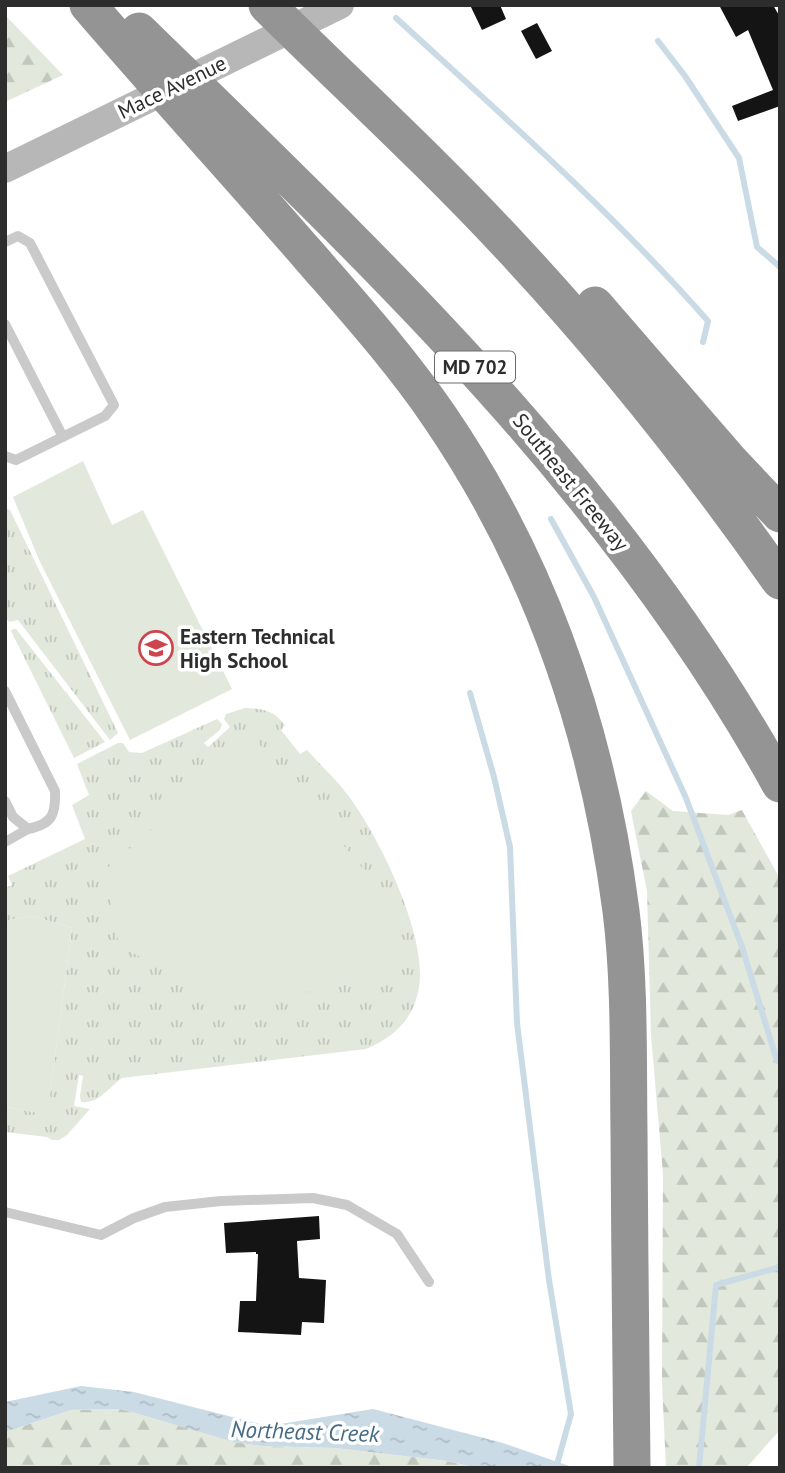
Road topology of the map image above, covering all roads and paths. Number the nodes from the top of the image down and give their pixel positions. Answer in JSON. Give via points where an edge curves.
{"nodes":[{"id":1,"x":88,"y":5,"type":"edge"},
{"id":2,"x":113,"y":5,"type":"edge"},
{"id":3,"x":267,"y":5,"type":"edge"},
{"id":4,"x":273,"y":5,"type":"edge"},
{"id":5,"x":340,"y":5,"type":"edge"},
{"id":6,"x":323,"y":55,"type":"junction"},
{"id":7,"x":151,"y":59,"type":"junction"},
{"id":8,"x":204,"y":113,"type":"junction"},
{"id":9,"x":5,"y":169,"type":"edge"},
{"id":10,"x":5,"y":242,"type":"edge"},
{"id":11,"x":5,"y":324,"type":"edge"},
{"id":12,"x":63,"y":437,"type":"junction"},
{"id":13,"x":5,"y":456,"type":"edge"},
{"id":14,"x":780,"y":514,"type":"edge"},
{"id":15,"x":780,"y":581,"type":"edge"},
{"id":16,"x":5,"y":691,"type":"edge"},
{"id":17,"x":780,"y":784,"type":"edge"},
{"id":18,"x":5,"y":801,"type":"edge"},
{"id":19,"x":28,"y":829,"type":"junction"},
{"id":20,"x":5,"y":842,"type":"edge"},
{"id":21,"x":5,"y":1212,"type":"edge"},
{"id":22,"x":429,"y":1282,"type":"dead end"},
{"id":23,"x":632,"y":1468,"type":"edge"}],
"edges":[{"from":1,"to":7,"type":"highway"},
{"from":2,"to":7,"type":"highway"},
{"from":3,"to":6,"type":"highway"},
{"from":4,"to":6,"type":"highway"},
{"from":5,"to":9,"type":"main road","name":"Mace Avenue"},
{"from":6,"to":14,"type":"highway","via":[[453,162],[536,244],[604,314]]},
{"from":6,"to":15,"type":"highway","via":[[587,332],[725,502]]},
{"from":7,"to":8,"type":"highway"},
{"from":8,"to":17,"type":"highway","name":"Southeast Freeway","number":"MD 702","via":[[424,312],[509,405],[642,570],[702,655]]},
{"from":8,"to":23,"type":"highway","via":[[439,416],[505,526],[555,637],[582,715],[622,916],[628,1036]]},
{"from":10,"to":12,"type":"lane","via":[[18,236],[30,243],[114,405],[105,416]]},
{"from":11,"to":12,"type":"lane"},
{"from":12,"to":13,"type":"lane","via":[[16,460]]},
{"from":16,"to":19,"type":"lane","via":[[55,791],[51,818],[44,826]]},
{"from":18,"to":19,"type":"lane","via":[[13,817]]},
{"from":19,"to":20,"type":"lane"},
{"from":21,"to":22,"type":"lane","via":[[101,1235],[165,1207],[313,1198],[347,1205],[397,1234]]}]}
